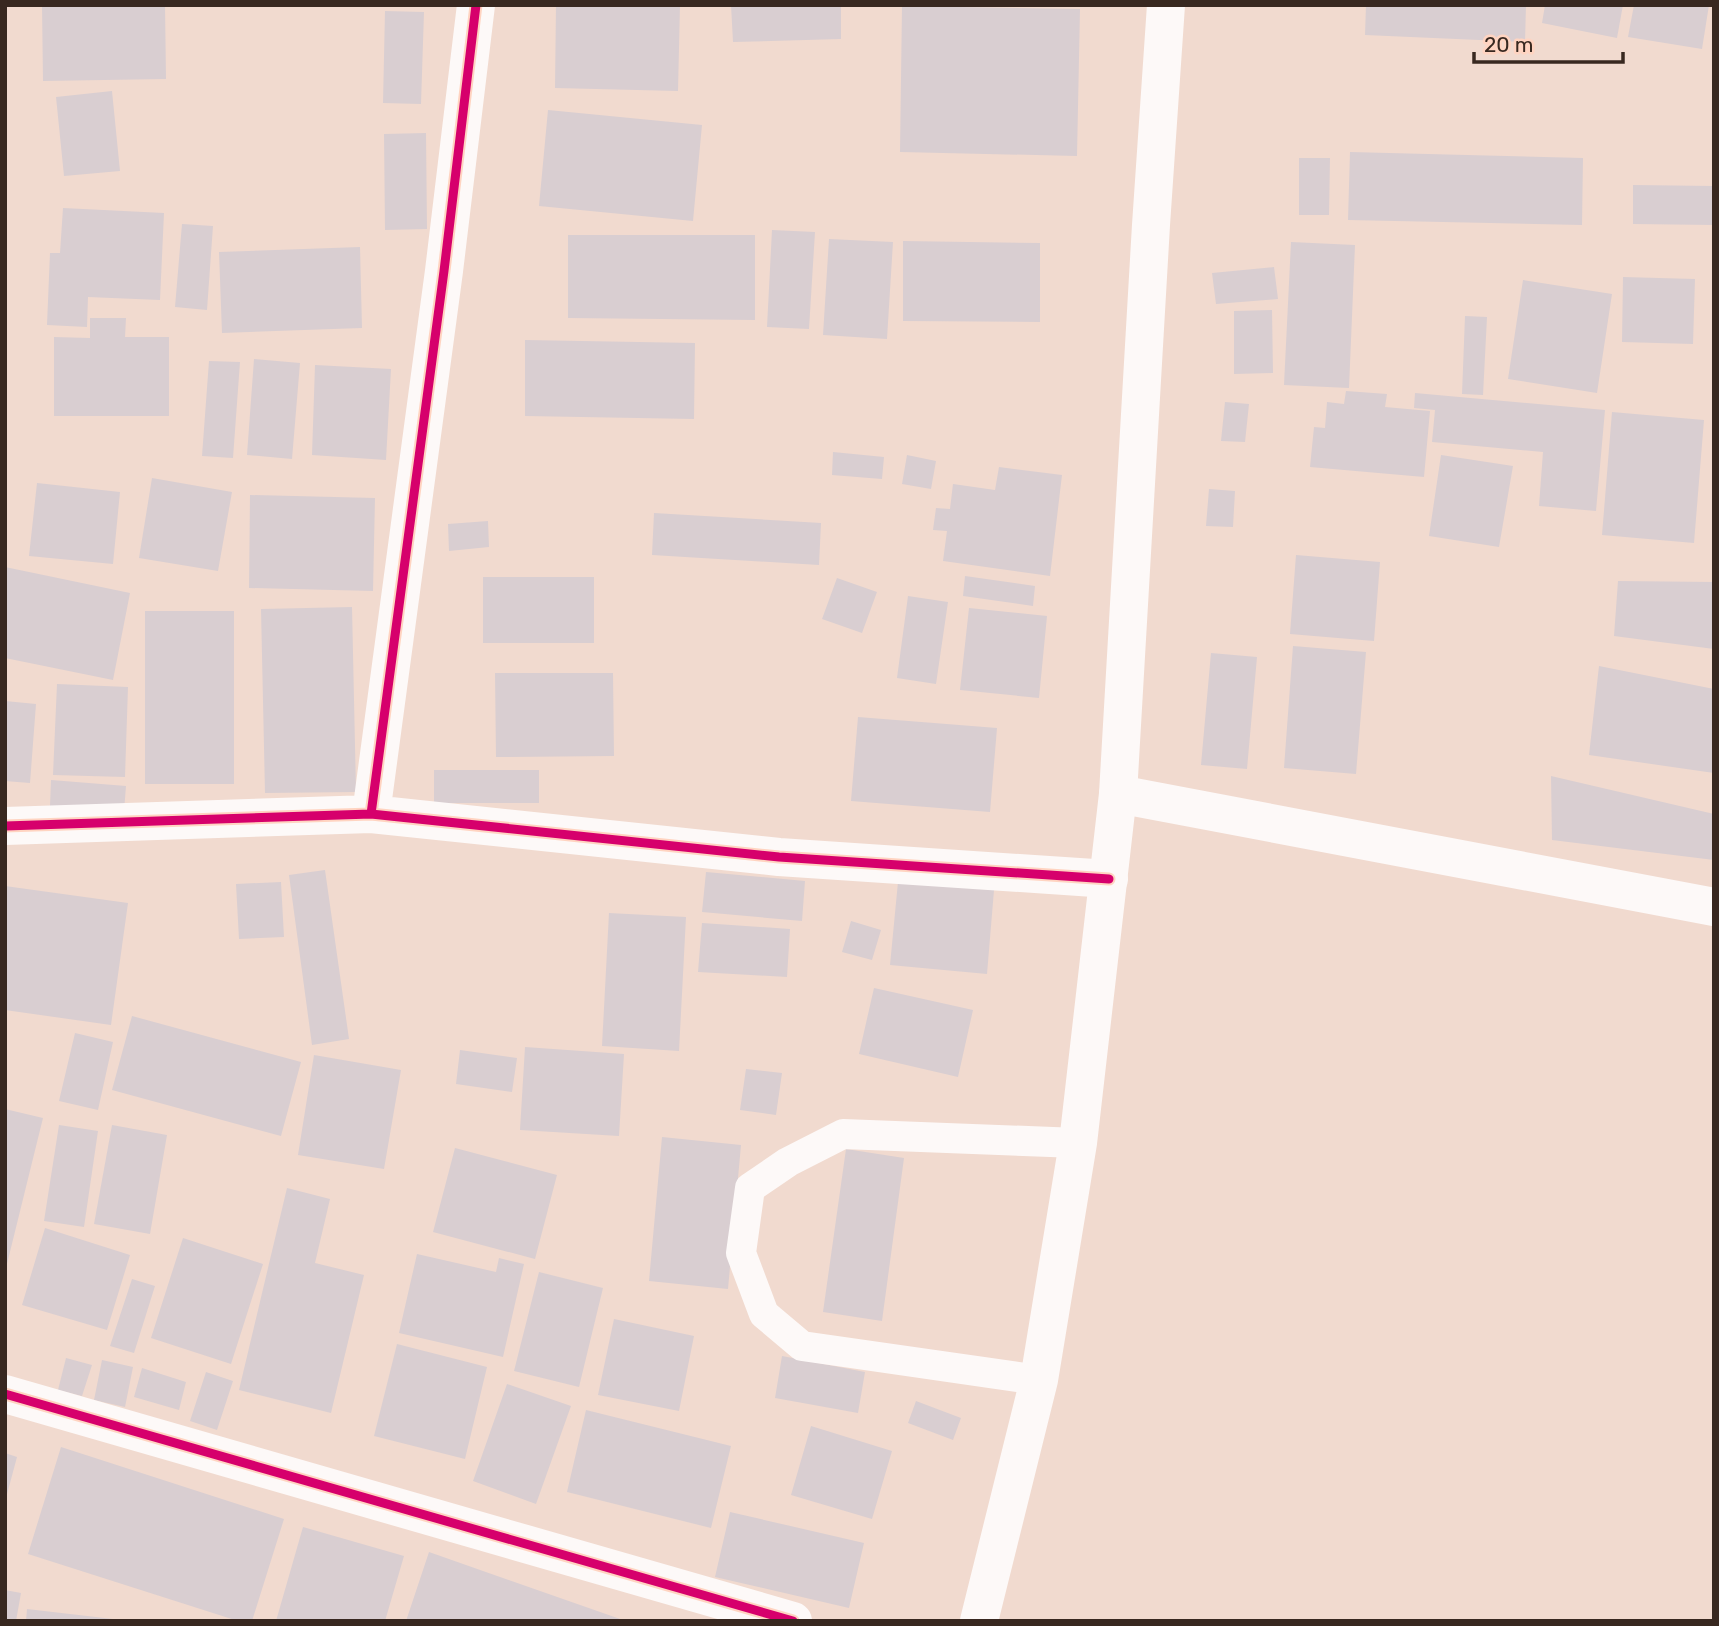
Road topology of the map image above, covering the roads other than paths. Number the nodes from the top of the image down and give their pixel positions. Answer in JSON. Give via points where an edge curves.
{"nodes":[{"id":1,"x":476,"y":5,"type":"edge"},
{"id":2,"x":1166,"y":5,"type":"edge"},
{"id":3,"x":1118,"y":794,"type":"junction"},
{"id":4,"x":371,"y":814,"type":"junction"},
{"id":5,"x":5,"y":826,"type":"edge"},
{"id":6,"x":1109,"y":880,"type":"junction"},
{"id":7,"x":1714,"y":907,"type":"edge"},
{"id":8,"x":1078,"y":1143,"type":"junction"},
{"id":9,"x":1039,"y":1380,"type":"junction"},
{"id":10,"x":5,"y":1394,"type":"edge"},
{"id":11,"x":793,"y":1621,"type":"edge"},
{"id":12,"x":979,"y":1621,"type":"edge"}],
"edges":[{"from":1,"to":4,"type":"street"},
{"from":2,"to":3,"type":"street"},
{"from":3,"to":6,"type":"street"},
{"from":3,"to":7,"type":"street"},
{"from":4,"to":5,"type":"street"},
{"from":4,"to":6,"type":"street","via":[[779,857]]},
{"from":6,"to":8,"type":"street"},
{"from":8,"to":9,"type":"street"},
{"from":8,"to":9,"type":"lane","via":[[843,1134],[750,1188],[741,1253],[764,1314],[802,1346]]},
{"from":9,"to":12,"type":"street"},
{"from":10,"to":11,"type":"street"}]}
